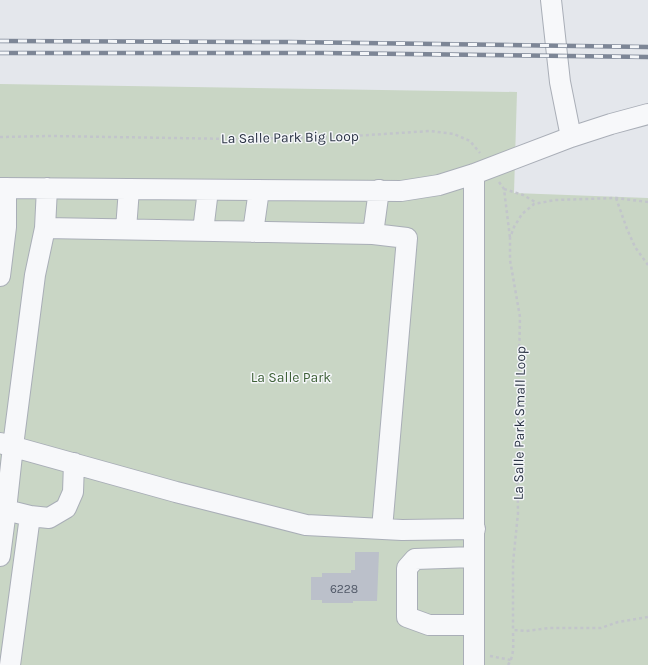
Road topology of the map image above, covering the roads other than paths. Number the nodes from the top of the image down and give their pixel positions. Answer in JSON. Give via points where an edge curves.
{"nodes":[{"id":1,"x":551,"y":0,"type":"edge"},
{"id":2,"x":648,"y":114,"type":"edge"},
{"id":3,"x":571,"y":137,"type":"junction"},
{"id":4,"x":482,"y":170,"type":"junction"},
{"id":5,"x":3,"y":188,"type":"edge"},
{"id":6,"x":46,"y":188,"type":"junction"},
{"id":7,"x":129,"y":189,"type":"junction"},
{"id":8,"x":208,"y":190,"type":"junction"},
{"id":9,"x":259,"y":190,"type":"junction"},
{"id":10,"x":379,"y":190,"type":"junction"},
{"id":11,"x":3,"y":227,"type":"edge"},
{"id":12,"x":45,"y":228,"type":"junction"},
{"id":13,"x":126,"y":229,"type":"junction"},
{"id":14,"x":203,"y":231,"type":"junction"},
{"id":15,"x":253,"y":232,"type":"junction"},
{"id":16,"x":373,"y":234,"type":"junction"},
{"id":17,"x":0,"y":276,"type":"edge"},
{"id":18,"x":6,"y":445,"type":"edge"},
{"id":19,"x":74,"y":463,"type":"junction"},
{"id":20,"x":6,"y":510,"type":"junction"},
{"id":21,"x":30,"y":516,"type":"junction"},
{"id":22,"x":382,"y":529,"type":"junction"},
{"id":23,"x":474,"y":529,"type":"junction"},
{"id":24,"x":0,"y":556,"type":"edge"},
{"id":25,"x":474,"y":557,"type":"junction"},
{"id":26,"x":474,"y":625,"type":"junction"},
{"id":27,"x":10,"y":665,"type":"edge"},
{"id":28,"x":474,"y":665,"type":"edge"}],
"edges":[{"from":1,"to":3,"type":"street","via":[[560,82]]},
{"from":2,"to":3,"type":"street"},
{"from":3,"to":4,"type":"street"},
{"from":4,"to":10,"type":"street","via":[[439,185],[401,191]]},
{"from":4,"to":23,"type":"street"},
{"from":5,"to":6,"type":"street"},
{"from":5,"to":11,"type":"street"},
{"from":6,"to":7,"type":"street"},
{"from":6,"to":12,"type":"street"},
{"from":7,"to":8,"type":"street"},
{"from":7,"to":13,"type":"street"},
{"from":8,"to":9,"type":"street"},
{"from":8,"to":14,"type":"street"},
{"from":9,"to":10,"type":"street"},
{"from":9,"to":15,"type":"street"},
{"from":10,"to":16,"type":"street"},
{"from":11,"to":17,"type":"street"},
{"from":12,"to":13,"type":"street"},
{"from":12,"to":18,"type":"street"},
{"from":13,"to":14,"type":"street"},
{"from":14,"to":15,"type":"street"},
{"from":15,"to":16,"type":"street"},
{"from":16,"to":22,"type":"street","via":[[407,238]]},
{"from":18,"to":19,"type":"street"},
{"from":18,"to":20,"type":"street"},
{"from":19,"to":21,"type":"street","via":[[73,492],[66,508],[49,518]]},
{"from":19,"to":22,"type":"street","via":[[306,525]]},
{"from":20,"to":21,"type":"street"},
{"from":20,"to":24,"type":"street"},
{"from":21,"to":27,"type":"street"},
{"from":22,"to":23,"type":"street"},
{"from":23,"to":25,"type":"street"},
{"from":25,"to":26,"type":"street"},
{"from":25,"to":26,"type":"street","via":[[415,560],[406,568],[407,617],[429,625]]},
{"from":26,"to":28,"type":"street"}]}
